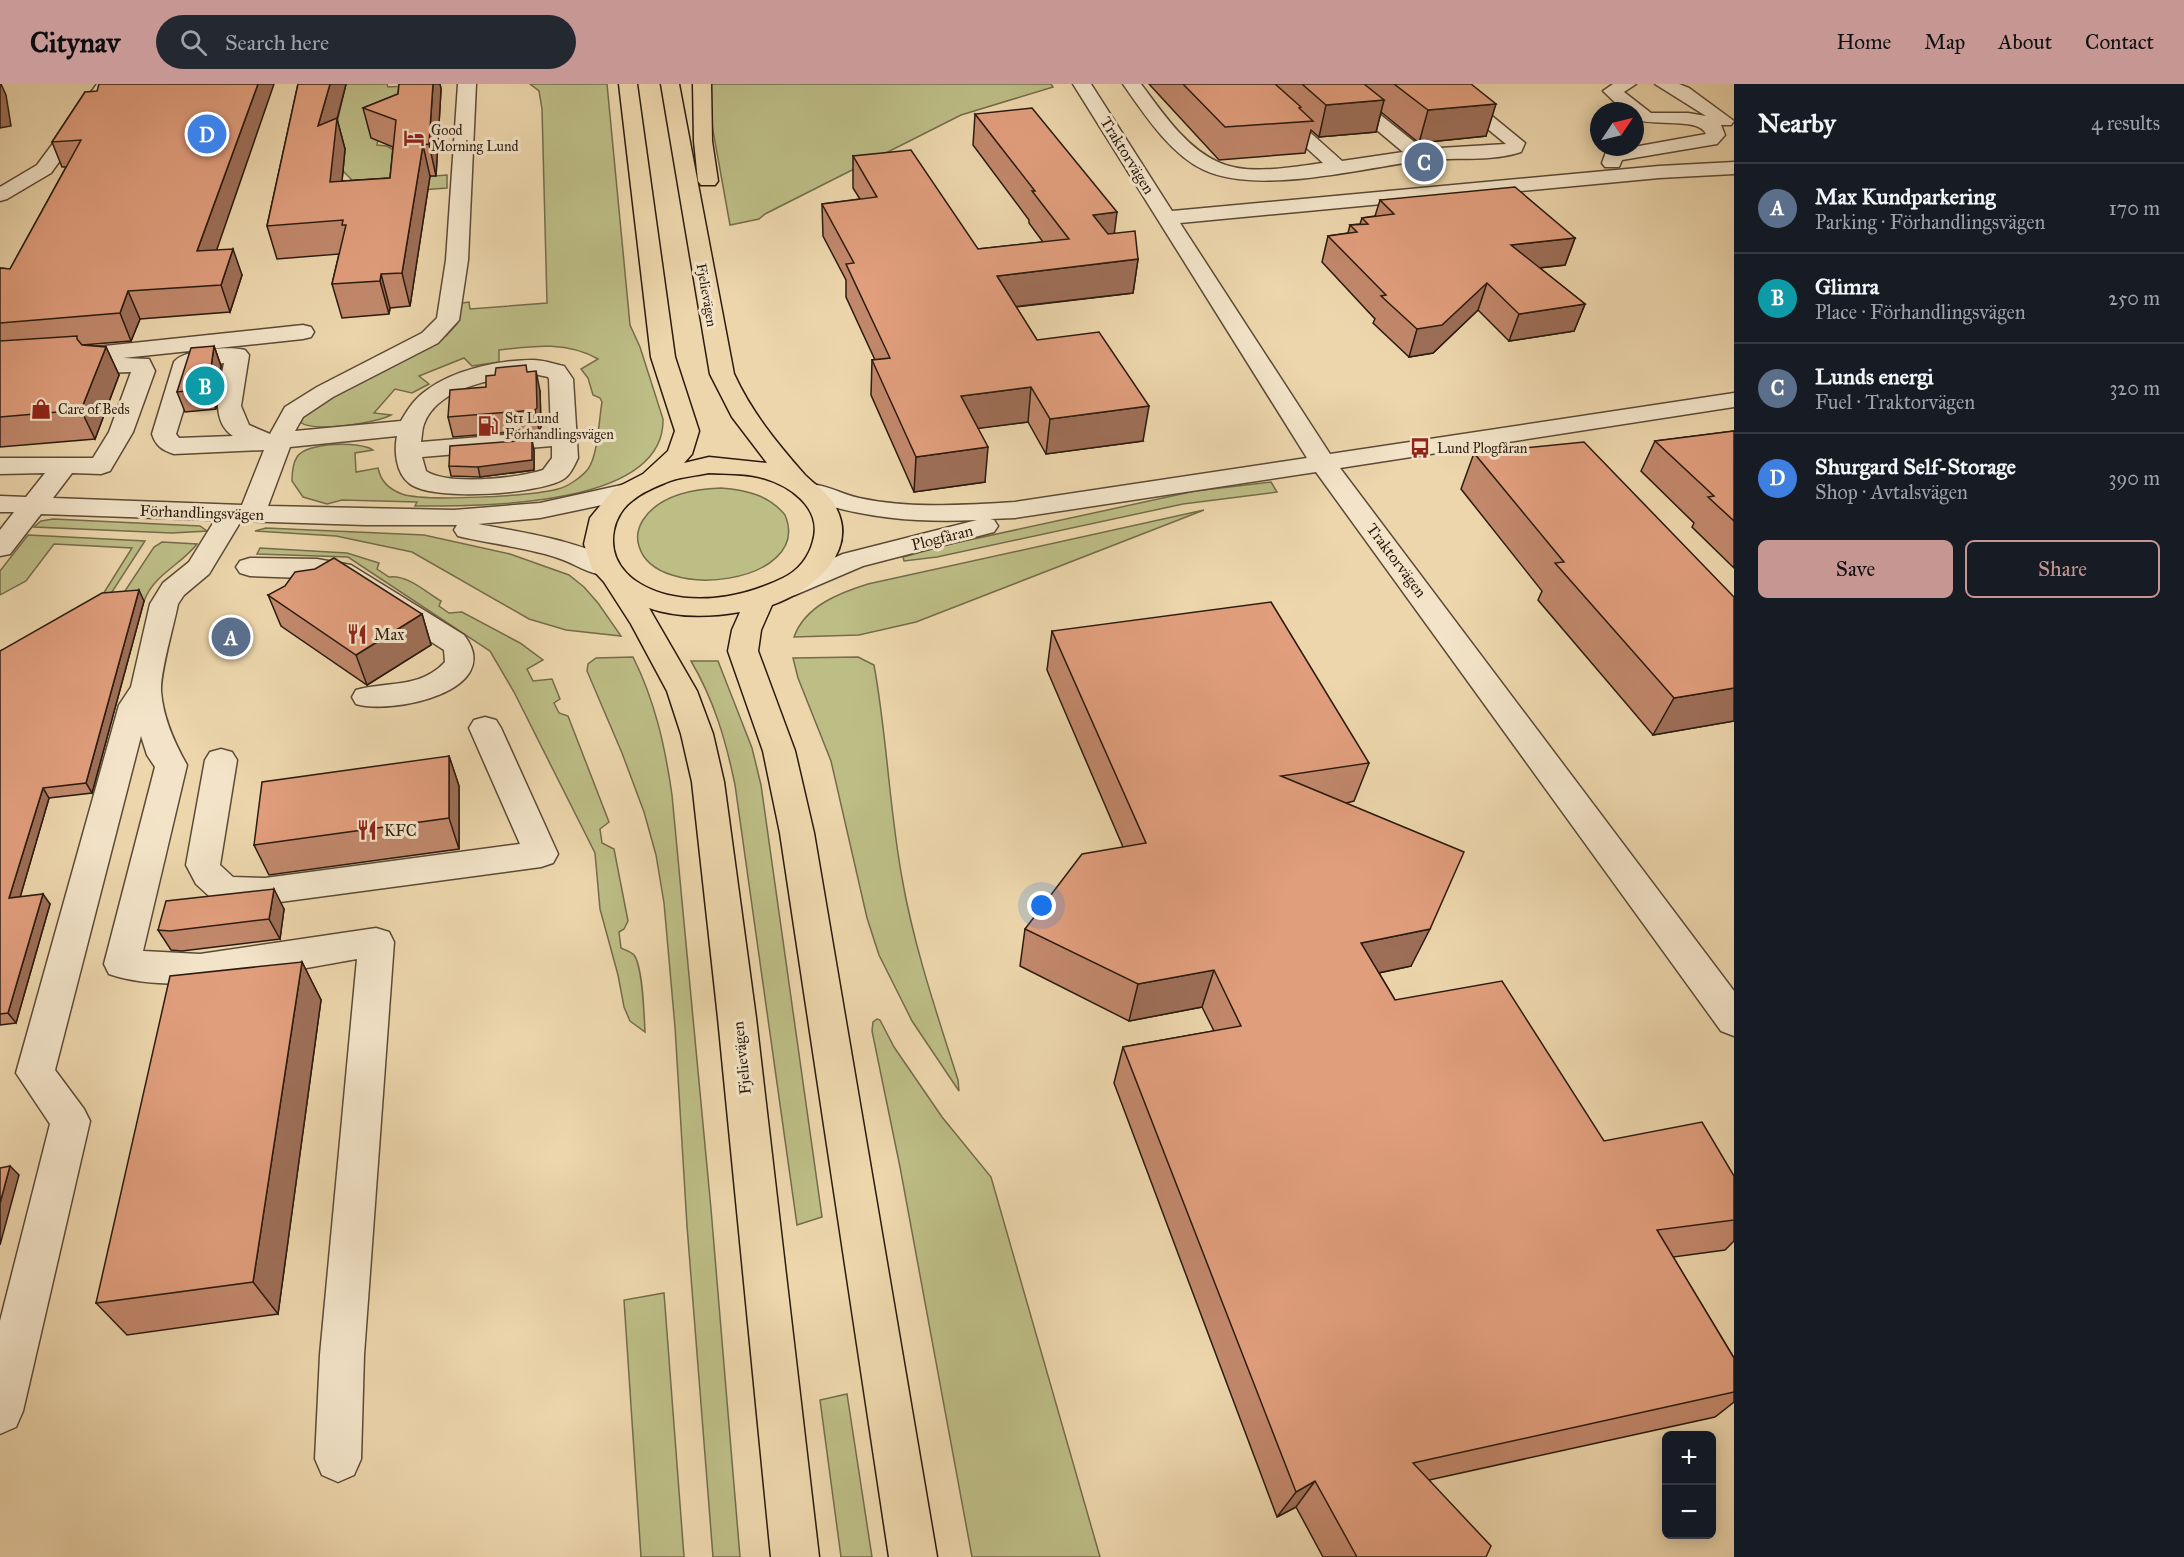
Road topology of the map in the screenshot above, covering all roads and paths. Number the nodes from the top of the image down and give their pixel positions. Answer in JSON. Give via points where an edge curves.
{"nodes":[{"id":1,"x":106,"y":84,"type":"edge"},
{"id":2,"x":467,"y":84,"type":"edge"},
{"id":3,"x":628,"y":84,"type":"edge"},
{"id":4,"x":670,"y":84,"type":"edge"},
{"id":5,"x":702,"y":84,"type":"edge"},
{"id":6,"x":1082,"y":84,"type":"edge"},
{"id":7,"x":1132,"y":84,"type":"edge"},
{"id":8,"x":1246,"y":84,"type":"edge"},
{"id":9,"x":1331,"y":84,"type":"edge"},
{"id":10,"x":1442,"y":84,"type":"edge"},
{"id":11,"x":1627,"y":84,"type":"edge"},
{"id":12,"x":1664,"y":84,"type":"edge"},
{"id":13,"x":1623,"y":102,"type":"edge"},
{"id":14,"x":1644,"y":116,"type":"edge"},
{"id":15,"x":1734,"y":126,"type":"edge"},
{"id":16,"x":1734,"y":140,"type":"edge"},
{"id":17,"x":1644,"y":151,"type":"edge"},
{"id":18,"x":1644,"y":152,"type":"edge"},
{"id":19,"x":1418,"y":155,"type":"junction"},
{"id":20,"x":1613,"y":156,"type":"edge"},
{"id":21,"x":1337,"y":166,"type":"junction"},
{"id":22,"x":1734,"y":168,"type":"edge"},
{"id":23,"x":1293,"y":172,"type":"junction"},
{"id":24,"x":1632,"y":175,"type":"junction"},
{"id":25,"x":1502,"y":187,"type":"junction"},
{"id":26,"x":710,"y":194,"type":"dead end"},
{"id":27,"x":1432,"y":194,"type":"junction"},
{"id":28,"x":0,"y":195,"type":"edge"},
{"id":29,"x":1317,"y":204,"type":"junction"},
{"id":30,"x":1167,"y":218,"type":"junction"},
{"id":31,"x":715,"y":226,"type":"dead end"},
{"id":32,"x":706,"y":292,"type":"junction"},
{"id":33,"x":303,"y":332,"type":"dead end"},
{"id":34,"x":0,"y":361,"type":"edge"},
{"id":35,"x":0,"y":375,"type":"edge"},
{"id":36,"x":1734,"y":400,"type":"edge"},
{"id":37,"x":564,"y":437,"type":"junction"},
{"id":38,"x":408,"y":440,"type":"junction"},
{"id":39,"x":271,"y":442,"type":"junction"},
{"id":40,"x":1323,"y":463,"type":"junction"},
{"id":41,"x":65,"y":465,"type":"junction"},
{"id":42,"x":0,"y":466,"type":"edge"},
{"id":43,"x":650,"y":478,"type":"junction"},
{"id":44,"x":804,"y":487,"type":"junction"},
{"id":45,"x":626,"y":492,"type":"junction"},
{"id":46,"x":1104,"y":498,"type":"junction"},
{"id":47,"x":0,"y":504,"type":"edge"},
{"id":48,"x":33,"y":505,"type":"junction"},
{"id":49,"x":242,"y":513,"type":"junction"},
{"id":50,"x":404,"y":519,"type":"junction"},
{"id":51,"x":0,"y":548,"type":"edge"},
{"id":52,"x":250,"y":567,"type":"dead end"},
{"id":53,"x":610,"y":574,"type":"junction"},
{"id":54,"x":773,"y":594,"type":"junction"},
{"id":55,"x":146,"y":689,"type":"junction"},
{"id":56,"x":367,"y":697,"type":"dead end"},
{"id":57,"x":485,"y":728,"type":"dead end"},
{"id":58,"x":221,"y":760,"type":"dead end"},
{"id":59,"x":1734,"y":1020,"type":"edge"},
{"id":60,"x":0,"y":1411,"type":"edge"},
{"id":61,"x":338,"y":1459,"type":"dead end"},
{"id":62,"x":795,"y":1557,"type":"edge"},
{"id":63,"x":913,"y":1557,"type":"edge"}],
"edges":[{"from":1,"to":28,"type":"street","via":[[44,169]]},
{"from":2,"to":39,"type":"street","via":[[457,260],[448,320],[430,338],[306,403]]},
{"from":3,"to":43,"type":"main road","name":"Fjelievägen","via":[[663,357],[687,430],[678,454]]},
{"from":4,"to":32,"type":"main road","name":"Fjelievägen"},
{"from":5,"to":26,"type":"main road","via":[[703,141]]},
{"from":6,"to":30,"type":"street","name":"Traktorvägen"},
{"from":7,"to":23,"type":"street","via":[[1169,133],[1212,166],[1238,173]]},
{"from":8,"to":21,"type":"street"},
{"from":9,"to":19,"type":"street"},
{"from":10,"to":19,"type":"street","via":[[1516,143],[1514,148],[1502,152]]},
{"from":11,"to":13,"type":"street","via":[[1612,91]]},
{"from":12,"to":15,"type":"street"},
{"from":14,"to":17,"type":"street","via":[[1688,117],[1708,123],[1716,135],[1710,140]]},
{"from":16,"to":18,"type":"street","via":[[1703,148]]},
{"from":19,"to":21,"type":"street"},
{"from":20,"to":24,"type":"street","via":[[1612,163]]},
{"from":21,"to":23,"type":"street"},
{"from":22,"to":24,"type":"street"},
{"from":23,"to":29,"type":"street"},
{"from":24,"to":25,"type":"street"},
{"from":25,"to":27,"type":"street"},
{"from":25,"to":27,"type":"street","via":[[1471,168],[1416,172]]},
{"from":27,"to":29,"type":"street"},
{"from":29,"to":30,"type":"street"},
{"from":30,"to":40,"type":"street","name":"Traktorvägen"},
{"from":31,"to":32,"type":"main road"},
{"from":32,"to":44,"type":"main road","name":"Fjelievägen","via":[[722,374],[734,401],[769,452]]},
{"from":33,"to":34,"type":"street"},
{"from":35,"to":41,"type":"street","via":[[141,364],[143,371],[120,432],[101,466]]},
{"from":36,"to":40,"type":"street","name":"Plogfåran"},
{"from":37,"to":38,"type":"street"},
{"from":37,"to":38,"type":"street","via":[[566,458],[561,468],[544,478],[450,488],[420,481],[412,470]]},
{"from":37,"to":38,"type":"street","via":[[561,379],[555,371],[534,367],[491,372],[428,399],[414,414]]},
{"from":38,"to":39,"type":"street"},
{"from":39,"to":39,"type":"street","via":[[174,446],[167,441],[164,434],[186,362],[237,355],[229,406],[238,429]]},
{"from":39,"to":49,"type":"street"},
{"from":40,"to":46,"type":"street","name":"Plogfåran"},
{"from":40,"to":59,"type":"street","name":"Traktorvägen"},
{"from":41,"to":42,"type":"street"},
{"from":41,"to":48,"type":"street"},
{"from":43,"to":44,"type":"main road","name":"Fjelievägen","via":[[684,468],[733,465],[768,470]]},
{"from":43,"to":45,"type":"main road","name":"Fjelievägen"},
{"from":44,"to":46,"type":"street","name":"Plogfåran","via":[[853,507],[912,513],[1015,510]]},
{"from":44,"to":54,"type":"main road","name":"Fjelievägen","via":[[823,505],[830,520],[829,545],[813,569]]},
{"from":45,"to":50,"type":"street","name":"Förhandlingsvägen","via":[[551,510]]},
{"from":45,"to":53,"type":"main road","name":"Fjelievägen","via":[[605,513],[597,531],[597,551]]},
{"from":46,"to":54,"type":"street","name":"Plogfåran","via":[[886,550]]},
{"from":47,"to":48,"type":"street","name":"Förhandlingsvägen"},
{"from":48,"to":49,"type":"street","name":"Förhandlingsvägen"},
{"from":48,"to":51,"type":"street"},
{"from":49,"to":50,"type":"street","name":"Förhandlingsvägen"},
{"from":49,"to":55,"type":"street","via":[[199,568],[167,597]]},
{"from":50,"to":53,"type":"street","name":"Förhandlingsvägen","via":[[534,543],[566,552]]},
{"from":52,"to":56,"type":"street","via":[[341,571],[459,648],[459,664],[435,686]]},
{"from":53,"to":54,"type":"main road","name":"Fjelievägen","via":[[651,598],[681,605],[714,607]]},
{"from":53,"to":62,"type":"main road","name":"Fjelievägen","via":[[645,624],[682,691],[708,782]]},
{"from":54,"to":63,"type":"main road","name":"Fjelievägen","via":[[750,621],[743,651],[778,751],[797,833]]},
{"from":55,"to":60,"type":"street","via":[[134,705],[35,1073],[70,1121]]},
{"from":55,"to":61,"type":"street","via":[[162,754],[171,765],[122,964],[200,969],[376,942],[342,1355]]},
{"from":57,"to":58,"type":"street","via":[[542,854],[265,891],[226,889],[208,877],[203,865]]}]}
